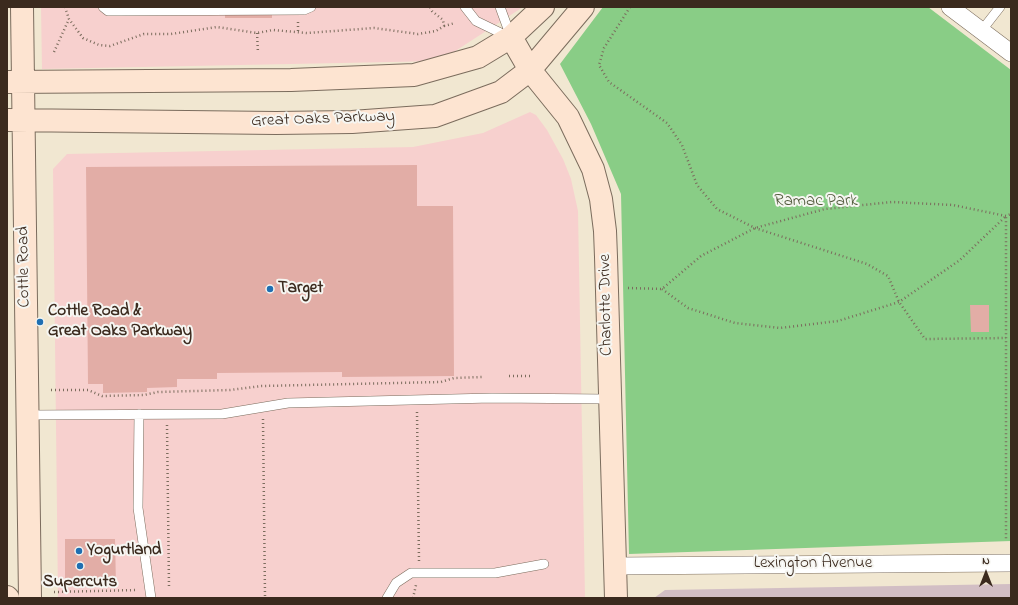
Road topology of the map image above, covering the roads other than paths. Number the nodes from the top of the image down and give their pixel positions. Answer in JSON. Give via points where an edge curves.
{"nodes":[{"id":1,"x":22,"y":7,"type":"edge"},
{"id":2,"x":104,"y":7,"type":"edge"},
{"id":3,"x":312,"y":7,"type":"edge"},
{"id":4,"x":465,"y":7,"type":"edge"},
{"id":5,"x":500,"y":7,"type":"edge"},
{"id":6,"x":543,"y":7,"type":"edge"},
{"id":7,"x":583,"y":7,"type":"edge"},
{"id":8,"x":950,"y":7,"type":"edge"},
{"id":9,"x":1000,"y":7,"type":"edge"},
{"id":10,"x":982,"y":30,"type":"junction"},
{"id":11,"x":511,"y":37,"type":"junction"},
{"id":12,"x":1011,"y":53,"type":"edge"},
{"id":13,"x":530,"y":70,"type":"junction"},
{"id":14,"x":15,"y":82,"type":"edge"},
{"id":15,"x":15,"y":120,"type":"edge"},
{"id":16,"x":609,"y":399,"type":"junction"},
{"id":17,"x":139,"y":414,"type":"junction"},
{"id":18,"x":27,"y":415,"type":"junction"},
{"id":19,"x":1011,"y":563,"type":"edge"},
{"id":20,"x":544,"y":564,"type":"dead end"},
{"id":21,"x":615,"y":566,"type":"junction"},
{"id":22,"x":30,"y":598,"type":"edge"},
{"id":23,"x":151,"y":598,"type":"edge"},
{"id":24,"x":387,"y":598,"type":"edge"},
{"id":25,"x":616,"y":598,"type":"edge"}],
"edges":[{"from":1,"to":14,"type":"main road","name":"Cottle Road"},
{"from":2,"to":3,"type":"lane","via":[[108,11],[304,10]]},
{"from":4,"to":11,"type":"lane","via":[[476,21]]},
{"from":5,"to":11,"type":"lane"},
{"from":6,"to":11,"type":"main road"},
{"from":7,"to":13,"type":"main road","name":"Great Oaks Parkway"},
{"from":8,"to":10,"type":"street"},
{"from":9,"to":10,"type":"lane"},
{"from":10,"to":12,"type":"street"},
{"from":11,"to":13,"type":"main road","name":"Charlotte Drive"},
{"from":11,"to":14,"type":"main road","via":[[478,57],[414,76],[290,80]]},
{"from":13,"to":15,"type":"main road","name":"Great Oaks Parkway","via":[[501,92],[435,116],[352,122]]},
{"from":13,"to":16,"type":"main road","name":"Charlotte Drive","via":[[568,116],[593,169],[605,231]]},
{"from":14,"to":15,"type":"main road","name":"Cottle Road"},
{"from":15,"to":18,"type":"main road","name":"Cottle Road"},
{"from":16,"to":17,"type":"lane","via":[[514,398],[288,403],[222,414]]},
{"from":16,"to":21,"type":"main road","name":"Charlotte Drive"},
{"from":17,"to":18,"type":"lane"},
{"from":17,"to":23,"type":"lane","via":[[138,508]]},
{"from":18,"to":22,"type":"main road","name":"Cottle Road"},
{"from":19,"to":21,"type":"street","name":"Lexington Avenue"},
{"from":20,"to":24,"type":"lane","via":[[496,573],[411,573],[396,583]]},
{"from":21,"to":25,"type":"main road","name":"Charlotte Drive"}]}
